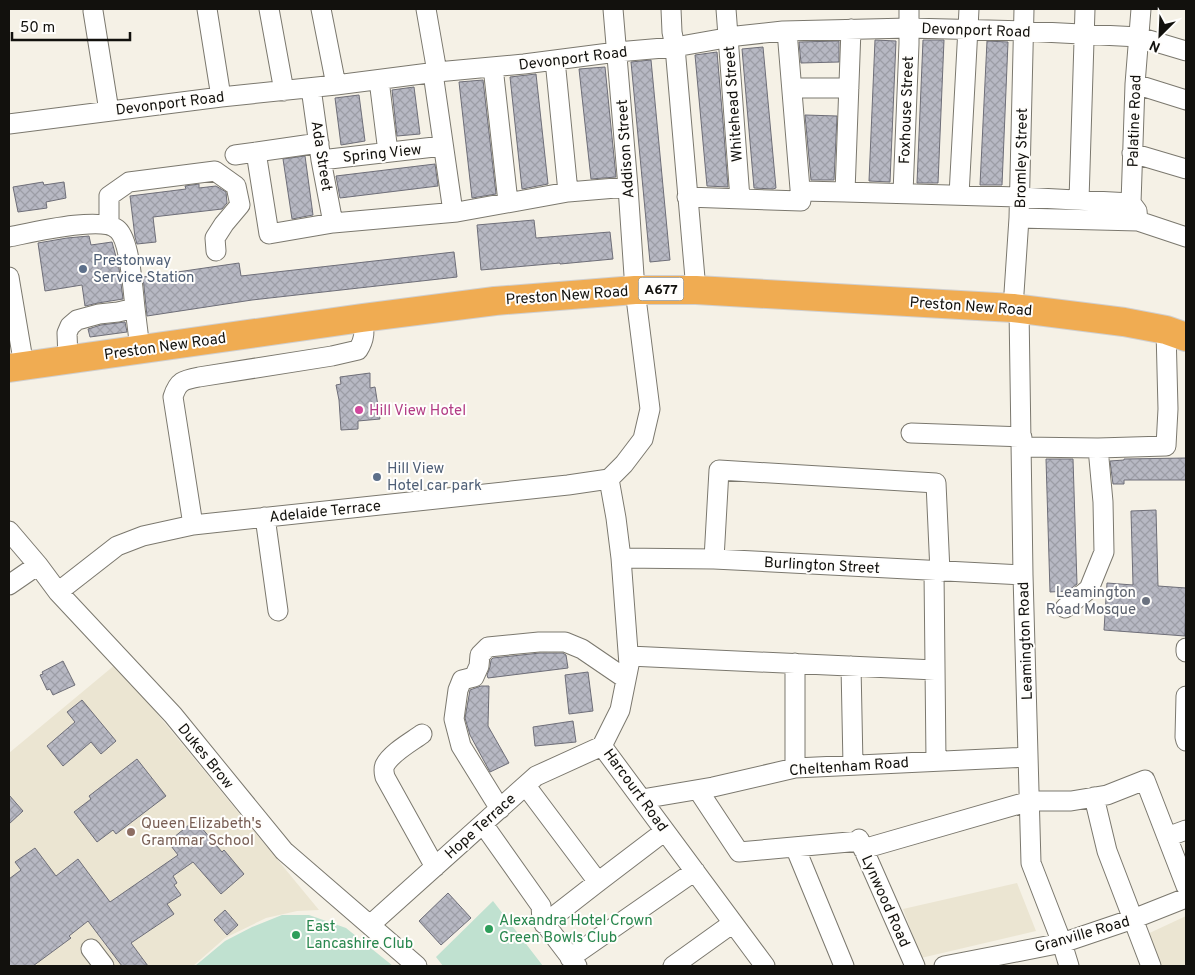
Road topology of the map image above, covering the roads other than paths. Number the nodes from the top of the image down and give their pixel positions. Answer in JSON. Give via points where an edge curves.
{"nodes":[{"id":1,"x":207,"y":9,"type":"edge"},
{"id":2,"x":269,"y":9,"type":"edge"},
{"id":3,"x":321,"y":9,"type":"edge"},
{"id":4,"x":426,"y":9,"type":"edge"},
{"id":5,"x":613,"y":9,"type":"edge"},
{"id":6,"x":670,"y":9,"type":"edge"},
{"id":7,"x":726,"y":9,"type":"edge"},
{"id":8,"x":909,"y":9,"type":"edge"},
{"id":9,"x":968,"y":9,"type":"edge"},
{"id":10,"x":1024,"y":9,"type":"edge"},
{"id":11,"x":1085,"y":9,"type":"edge"},
{"id":12,"x":1141,"y":9,"type":"edge"},
{"id":13,"x":94,"y":11,"type":"dead end"},
{"id":14,"x":909,"y":28,"type":"junction"},
{"id":15,"x":851,"y":29,"type":"junction"},
{"id":16,"x":968,"y":29,"type":"junction"},
{"id":17,"x":787,"y":31,"type":"junction"},
{"id":18,"x":1023,"y":31,"type":"junction"},
{"id":19,"x":1084,"y":34,"type":"junction"},
{"id":20,"x":728,"y":37,"type":"junction"},
{"id":21,"x":1138,"y":37,"type":"junction"},
{"id":22,"x":675,"y":46,"type":"junction"},
{"id":23,"x":1186,"y":51,"type":"edge"},
{"id":24,"x":617,"y":52,"type":"junction"},
{"id":25,"x":555,"y":60,"type":"junction"},
{"id":26,"x":493,"y":67,"type":"junction"},
{"id":27,"x":435,"y":72,"type":"junction"},
{"id":28,"x":379,"y":80,"type":"junction"},
{"id":29,"x":1135,"y":84,"type":"junction"},
{"id":30,"x":336,"y":85,"type":"junction"},
{"id":31,"x":312,"y":88,"type":"junction"},
{"id":32,"x":792,"y":88,"type":"junction"},
{"id":33,"x":849,"y":88,"type":"junction"},
{"id":34,"x":284,"y":91,"type":"junction"},
{"id":35,"x":221,"y":97,"type":"junction"},
{"id":36,"x":1186,"y":100,"type":"edge"},
{"id":37,"x":109,"y":111,"type":"junction"},
{"id":38,"x":9,"y":124,"type":"edge"},
{"id":39,"x":443,"y":146,"type":"junction"},
{"id":40,"x":320,"y":151,"type":"junction"},
{"id":41,"x":256,"y":152,"type":"junction"},
{"id":42,"x":388,"y":152,"type":"junction"},
{"id":43,"x":1132,"y":153,"type":"junction"},
{"id":44,"x":235,"y":155,"type":"dead end"},
{"id":45,"x":1186,"y":168,"type":"edge"},
{"id":46,"x":628,"y":187,"type":"junction"},
{"id":47,"x":801,"y":191,"type":"junction"},
{"id":48,"x":568,"y":192,"type":"junction"},
{"id":49,"x":846,"y":192,"type":"junction"},
{"id":50,"x":903,"y":193,"type":"junction"},
{"id":51,"x":959,"y":195,"type":"junction"},
{"id":52,"x":687,"y":197,"type":"junction"},
{"id":53,"x":1020,"y":197,"type":"junction"},
{"id":54,"x":740,"y":199,"type":"junction"},
{"id":55,"x":1079,"y":200,"type":"junction"},
{"id":56,"x":508,"y":202,"type":"junction"},
{"id":57,"x":1131,"y":203,"type":"junction"},
{"id":58,"x":453,"y":212,"type":"junction"},
{"id":59,"x":1020,"y":218,"type":"junction"},
{"id":60,"x":1138,"y":221,"type":"junction"},
{"id":61,"x":333,"y":223,"type":"junction"},
{"id":62,"x":109,"y":225,"type":"junction"},
{"id":63,"x":9,"y":237,"type":"edge"},
{"id":64,"x":1186,"y":238,"type":"edge"},
{"id":65,"x":216,"y":251,"type":"dead end"},
{"id":66,"x":9,"y":277,"type":"edge"},
{"id":67,"x":635,"y":290,"type":"junction"},
{"id":68,"x":696,"y":290,"type":"junction"},
{"id":69,"x":135,"y":308,"type":"junction"},
{"id":70,"x":1016,"y":308,"type":"junction"},
{"id":71,"x":362,"y":318,"type":"junction"},
{"id":72,"x":1176,"y":333,"type":"edge"},
{"id":73,"x":140,"y":349,"type":"junction"},
{"id":74,"x":68,"y":360,"type":"junction"},
{"id":75,"x":16,"y":367,"type":"edge"},
{"id":76,"x":911,"y":433,"type":"dead end"},
{"id":77,"x":1022,"y":442,"type":"junction"},
{"id":78,"x":1098,"y":448,"type":"junction"},
{"id":79,"x":609,"y":479,"type":"junction"},
{"id":80,"x":265,"y":517,"type":"junction"},
{"id":81,"x":193,"y":525,"type":"junction"},
{"id":82,"x":9,"y":531,"type":"edge"},
{"id":83,"x":621,"y":558,"type":"junction"},
{"id":84,"x":714,"y":559,"type":"junction"},
{"id":85,"x":38,"y":566,"type":"junction"},
{"id":86,"x":937,"y":572,"type":"junction"},
{"id":87,"x":1023,"y":576,"type":"junction"},
{"id":88,"x":9,"y":585,"type":"edge"},
{"id":89,"x":58,"y":592,"type":"junction"},
{"id":90,"x":1065,"y":608,"type":"dead end"},
{"id":91,"x":278,"y":611,"type":"dead end"},
{"id":92,"x":1186,"y":648,"type":"edge"},
{"id":93,"x":1186,"y":652,"type":"edge"},
{"id":94,"x":628,"y":656,"type":"junction"},
{"id":95,"x":795,"y":663,"type":"junction"},
{"id":96,"x":851,"y":666,"type":"junction"},
{"id":97,"x":935,"y":670,"type":"junction"},
{"id":98,"x":626,"y":679,"type":"junction"},
{"id":99,"x":1186,"y":696,"type":"edge"},
{"id":100,"x":422,"y":734,"type":"dead end"},
{"id":101,"x":1186,"y":741,"type":"edge"},
{"id":102,"x":602,"y":746,"type":"junction"},
{"id":103,"x":1028,"y":757,"type":"junction"},
{"id":104,"x":936,"y":761,"type":"junction"},
{"id":105,"x":853,"y":765,"type":"junction"},
{"id":106,"x":795,"y":768,"type":"junction"},
{"id":107,"x":526,"y":786,"type":"junction"},
{"id":108,"x":698,"y":790,"type":"junction"},
{"id":109,"x":1094,"y":797,"type":"junction"},
{"id":110,"x":642,"y":799,"type":"junction"},
{"id":111,"x":1030,"y":801,"type":"junction"},
{"id":112,"x":500,"y":809,"type":"junction"},
{"id":113,"x":483,"y":824,"type":"junction"},
{"id":114,"x":1186,"y":830,"type":"edge"},
{"id":115,"x":666,"y":831,"type":"junction"},
{"id":116,"x":1167,"y":837,"type":"junction"},
{"id":117,"x":860,"y":842,"type":"junction"},
{"id":118,"x":794,"y":847,"type":"junction"},
{"id":119,"x":435,"y":867,"type":"junction"},
{"id":120,"x":695,"y":871,"type":"junction"},
{"id":121,"x":598,"y":882,"type":"junction"},
{"id":122,"x":1186,"y":886,"type":"edge"},
{"id":123,"x":1186,"y":898,"type":"edge"},
{"id":124,"x":543,"y":915,"type":"junction"},
{"id":125,"x":1133,"y":920,"type":"junction"},
{"id":126,"x":734,"y":923,"type":"junction"},
{"id":127,"x":370,"y":925,"type":"junction"},
{"id":128,"x":1062,"y":943,"type":"junction"},
{"id":129,"x":90,"y":949,"type":"dead end"},
{"id":130,"x":574,"y":962,"type":"edge"},
{"id":131,"x":757,"y":964,"type":"edge"},
{"id":132,"x":104,"y":966,"type":"edge"},
{"id":133,"x":417,"y":966,"type":"edge"},
{"id":134,"x":673,"y":966,"type":"edge"},
{"id":135,"x":844,"y":966,"type":"edge"},
{"id":136,"x":915,"y":966,"type":"edge"},
{"id":137,"x":944,"y":966,"type":"edge"},
{"id":138,"x":1070,"y":966,"type":"edge"},
{"id":139,"x":1151,"y":966,"type":"edge"}],
"edges":[{"from":1,"to":35,"type":"street"},
{"from":2,"to":34,"type":"street"},
{"from":3,"to":30,"type":"street"},
{"from":4,"to":27,"type":"street"},
{"from":5,"to":24,"type":"street","name":"Addison Street"},
{"from":6,"to":22,"type":"street"},
{"from":7,"to":20,"type":"street","name":"Whitehead Street"},
{"from":8,"to":14,"type":"street","name":"Foxhouse Street"},
{"from":9,"to":16,"type":"street"},
{"from":10,"to":18,"type":"street","name":"Bromley Street"},
{"from":11,"to":19,"type":"street"},
{"from":12,"to":21,"type":"street","name":"Palatine Road"},
{"from":13,"to":37,"type":"street"},
{"from":14,"to":15,"type":"street","name":"Devonport Road"},
{"from":14,"to":16,"type":"street","name":"Devonport Road"},
{"from":14,"to":50,"type":"street","name":"Foxhouse Street"},
{"from":15,"to":17,"type":"street","name":"Devonport Road"},
{"from":15,"to":33,"type":"street"},
{"from":16,"to":18,"type":"street","name":"Devonport Road"},
{"from":16,"to":51,"type":"street"},
{"from":17,"to":20,"type":"street","name":"Devonport Road"},
{"from":17,"to":32,"type":"street"},
{"from":18,"to":19,"type":"street","name":"Devonport Road"},
{"from":18,"to":53,"type":"street","name":"Bromley Street"},
{"from":19,"to":21,"type":"street","name":"Devonport Road"},
{"from":19,"to":55,"type":"street"},
{"from":20,"to":22,"type":"street","name":"Devonport Road"},
{"from":20,"to":54,"type":"street","name":"Whitehead Street"},
{"from":21,"to":23,"type":"street","name":"Devonport Road"},
{"from":21,"to":29,"type":"street","name":"Palatine Road"},
{"from":22,"to":24,"type":"street","name":"Devonport Road"},
{"from":22,"to":52,"type":"street"},
{"from":24,"to":25,"type":"street","name":"Devonport Road"},
{"from":24,"to":46,"type":"street","name":"Addison Street"},
{"from":25,"to":26,"type":"street","name":"Devonport Road"},
{"from":25,"to":48,"type":"street"},
{"from":26,"to":27,"type":"street","name":"Devonport Road"},
{"from":26,"to":56,"type":"street"},
{"from":27,"to":28,"type":"street","name":"Devonport Road"},
{"from":27,"to":39,"type":"street"},
{"from":28,"to":30,"type":"street","name":"Devonport Road"},
{"from":28,"to":42,"type":"street"},
{"from":29,"to":36,"type":"street"},
{"from":29,"to":43,"type":"street","name":"Palatine Road"},
{"from":30,"to":31,"type":"street","name":"Devonport Road"},
{"from":31,"to":34,"type":"street","name":"Devonport Road"},
{"from":31,"to":40,"type":"street","name":"Ada Street"},
{"from":32,"to":33,"type":"street"},
{"from":32,"to":47,"type":"street"},
{"from":33,"to":49,"type":"street"},
{"from":34,"to":35,"type":"street","name":"Devonport Road"},
{"from":35,"to":37,"type":"street","name":"Devonport Road"},
{"from":37,"to":38,"type":"street","name":"Devonport Road"},
{"from":39,"to":42,"type":"street","name":"Spring View"},
{"from":39,"to":58,"type":"street"},
{"from":40,"to":41,"type":"street","name":"Spring View"},
{"from":40,"to":42,"type":"street","name":"Spring View"},
{"from":40,"to":61,"type":"street","name":"Ada Street"},
{"from":41,"to":44,"type":"street","name":"Spring View"},
{"from":41,"to":61,"type":"street","via":[[270,234]]},
{"from":43,"to":45,"type":"street"},
{"from":43,"to":57,"type":"street","name":"Palatine Road"},
{"from":46,"to":48,"type":"street"},
{"from":46,"to":67,"type":"street","name":"Addison Street"},
{"from":47,"to":49,"type":"street"},
{"from":47,"to":54,"type":"street","via":[[802,201]]},
{"from":48,"to":56,"type":"street"},
{"from":49,"to":50,"type":"street"},
{"from":50,"to":51,"type":"street"},
{"from":51,"to":53,"type":"street"},
{"from":52,"to":54,"type":"street"},
{"from":52,"to":68,"type":"street"},
{"from":53,"to":55,"type":"street"},
{"from":53,"to":59,"type":"street","name":"Bromley Street"},
{"from":55,"to":57,"type":"street"},
{"from":56,"to":58,"type":"street"},
{"from":57,"to":60,"type":"street","via":[[1138,211]]},
{"from":58,"to":61,"type":"street"},
{"from":59,"to":60,"type":"street"},
{"from":59,"to":70,"type":"street","name":"Bromley Street"},
{"from":60,"to":64,"type":"street"},
{"from":62,"to":63,"type":"street","via":[[84,224]]},
{"from":62,"to":65,"type":"street","via":[[109,196],[129,182],[215,171],[236,186],[240,205],[215,238]]},
{"from":62,"to":69,"type":"street","via":[[118,229],[124,238]]},
{"from":66,"to":75,"type":"street"},
{"from":67,"to":68,"type":"highway","name":"Preston New Road","number":"A677"},
{"from":67,"to":71,"type":"highway","name":"Preston New Road","number":"A677","via":[[495,301]]},
{"from":67,"to":79,"type":"street","via":[[650,409],[643,439]]},
{"from":68,"to":70,"type":"highway","name":"Preston New Road","number":"A677"},
{"from":69,"to":73,"type":"street"},
{"from":69,"to":74,"type":"street","via":[[77,320],[66,333]]},
{"from":70,"to":72,"type":"highway","name":"Preston New Road","number":"A677","via":[[1124,322]]},
{"from":70,"to":77,"type":"street","name":"Leamington Road"},
{"from":71,"to":73,"type":"highway","name":"Preston New Road","number":"A677"},
{"from":71,"to":81,"type":"street","via":[[364,341],[358,350],[180,382],[173,397]]},
{"from":72,"to":78,"type":"street","via":[[1166,446]]},
{"from":73,"to":74,"type":"highway","name":"Preston New Road","number":"A677"},
{"from":74,"to":75,"type":"highway","name":"Preston New Road","number":"A677"},
{"from":76,"to":77,"type":"street"},
{"from":77,"to":78,"type":"street"},
{"from":77,"to":87,"type":"street","name":"Leamington Road"},
{"from":78,"to":90,"type":"street","via":[[1104,552],[1090,589]]},
{"from":79,"to":80,"type":"street","name":"Adelaide Terrace"},
{"from":79,"to":83,"type":"street"},
{"from":80,"to":81,"type":"street","name":"Adelaide Terrace"},
{"from":80,"to":91,"type":"street"},
{"from":81,"to":89,"type":"street","name":"Adelaide Terrace","via":[[143,536],[118,546]]},
{"from":82,"to":85,"type":"street","name":"Dukes Brow"},
{"from":83,"to":84,"type":"street","name":"Burlington Street"},
{"from":83,"to":94,"type":"street","name":"Harcourt Road"},
{"from":84,"to":86,"type":"street","name":"Burlington Street"},
{"from":84,"to":86,"type":"street","via":[[719,470],[936,483]]},
{"from":85,"to":88,"type":"street"},
{"from":85,"to":89,"type":"street","name":"Dukes Brow"},
{"from":86,"to":87,"type":"street","name":"Burlington Street"},
{"from":86,"to":97,"type":"street"},
{"from":87,"to":103,"type":"street","name":"Leamington Road"},
{"from":89,"to":127,"type":"street","name":"Dukes Brow","via":[[173,715],[284,851]]},
{"from":92,"to":93,"type":"street"},
{"from":94,"to":95,"type":"street"},
{"from":94,"to":98,"type":"street","name":"Harcourt Road"},
{"from":95,"to":96,"type":"street"},
{"from":95,"to":106,"type":"street"},
{"from":96,"to":97,"type":"street"},
{"from":96,"to":105,"type":"street"},
{"from":97,"to":104,"type":"street"},
{"from":98,"to":102,"type":"street","name":"Harcourt Road","via":[[620,710]]},
{"from":98,"to":112,"type":"street","via":[[582,649],[565,642],[488,648],[480,655],[474,677],[462,680],[454,719],[461,746]]},
{"from":99,"to":101,"type":"street"},
{"from":100,"to":119,"type":"street","via":[[392,756],[383,771]]},
{"from":102,"to":107,"type":"street","name":"Hope Terrace","via":[[536,776]]},
{"from":102,"to":110,"type":"street","name":"Harcourt Road"},
{"from":103,"to":104,"type":"street","name":"Cheltenham Road"},
{"from":103,"to":111,"type":"street","name":"Leamington Road"},
{"from":104,"to":105,"type":"street","name":"Cheltenham Road"},
{"from":105,"to":106,"type":"street","name":"Cheltenham Road"},
{"from":106,"to":108,"type":"street","name":"Cheltenham Road"},
{"from":107,"to":112,"type":"street","name":"Hope Terrace"},
{"from":107,"to":121,"type":"street"},
{"from":108,"to":110,"type":"street","name":"Cheltenham Road"},
{"from":108,"to":118,"type":"street","via":[[739,852]]},
{"from":109,"to":111,"type":"street"},
{"from":109,"to":116,"type":"street","via":[[1145,780]]},
{"from":109,"to":125,"type":"street","via":[[1107,851]]},
{"from":110,"to":115,"type":"street","name":"Harcourt Road"},
{"from":111,"to":117,"type":"street"},
{"from":111,"to":128,"type":"street","name":"Leamington Road","via":[[1031,863]]},
{"from":112,"to":113,"type":"street","name":"Hope Terrace"},
{"from":113,"to":119,"type":"street","name":"Hope Terrace"},
{"from":113,"to":124,"type":"street"},
{"from":114,"to":116,"type":"street"},
{"from":115,"to":120,"type":"street","name":"Harcourt Road"},
{"from":115,"to":121,"type":"street"},
{"from":116,"to":122,"type":"street"},
{"from":117,"to":118,"type":"street"},
{"from":117,"to":136,"type":"street","name":"Lynwood Road"},
{"from":118,"to":135,"type":"street"},
{"from":119,"to":127,"type":"street","name":"Hope Terrace"},
{"from":120,"to":126,"type":"street","name":"Harcourt Road"},
{"from":120,"to":130,"type":"street"},
{"from":121,"to":124,"type":"street"},
{"from":123,"to":125,"type":"street","name":"Granville Road"},
{"from":124,"to":130,"type":"street"},
{"from":125,"to":128,"type":"street","name":"Granville Road"},
{"from":125,"to":139,"type":"street"},
{"from":126,"to":131,"type":"street","name":"Harcourt Road"},
{"from":126,"to":134,"type":"street"},
{"from":127,"to":133,"type":"street","name":"Dukes Brow"},
{"from":128,"to":137,"type":"street","name":"Granville Road"},
{"from":128,"to":138,"type":"street","name":"Leamington Road"},
{"from":129,"to":132,"type":"street"}]}
